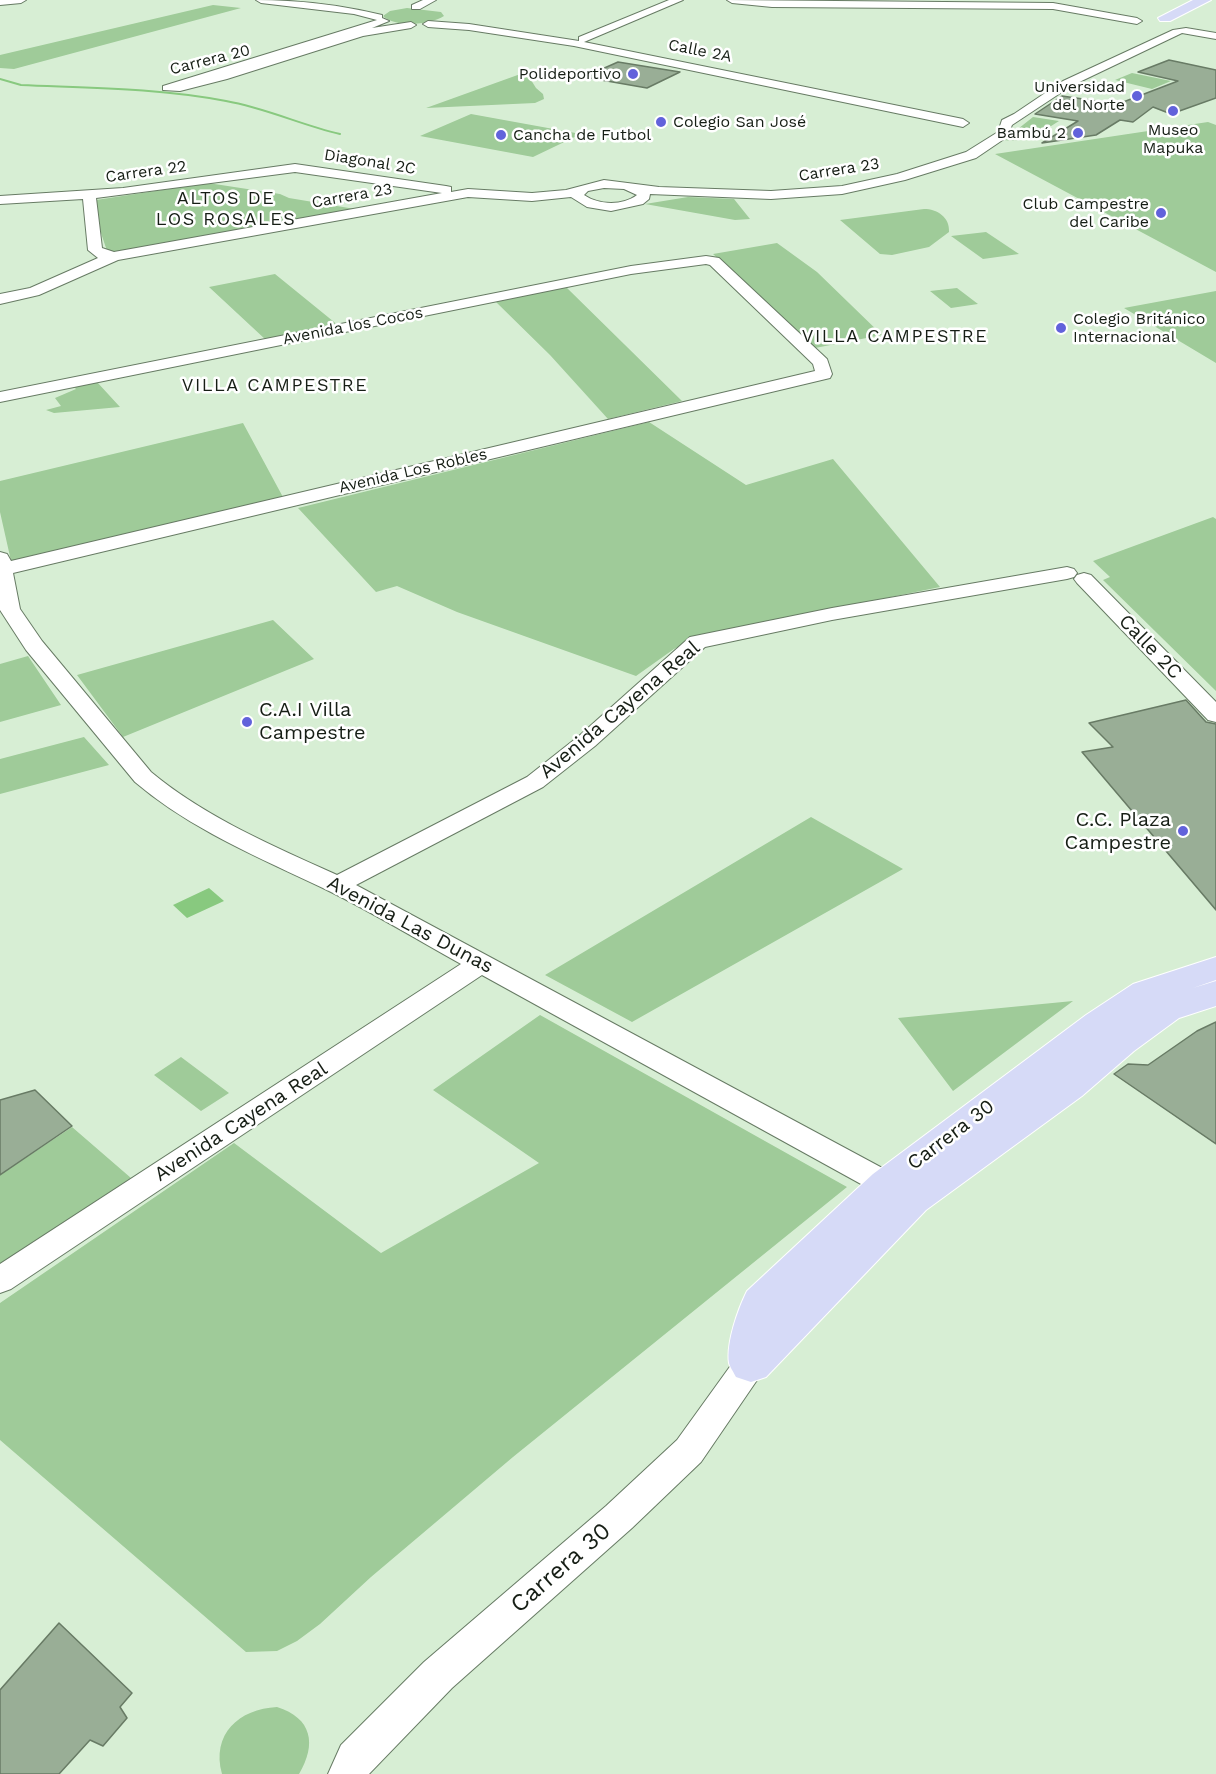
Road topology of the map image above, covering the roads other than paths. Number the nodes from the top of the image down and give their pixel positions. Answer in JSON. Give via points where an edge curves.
{"nodes":[{"id":1,"x":21,"y":0,"type":"edge"},
{"id":2,"x":261,"y":0,"type":"edge"},
{"id":3,"x":292,"y":0,"type":"edge"},
{"id":4,"x":678,"y":0,"type":"edge"},
{"id":5,"x":732,"y":0,"type":"edge"},
{"id":6,"x":1020,"y":0,"type":"edge"},
{"id":7,"x":1204,"y":0,"type":"edge"},
{"id":8,"x":0,"y":2,"type":"edge"},
{"id":9,"x":1053,"y":6,"type":"junction"},
{"id":10,"x":410,"y":7,"type":"dead end"},
{"id":11,"x":442,"y":8,"type":"edge"},
{"id":12,"x":383,"y":14,"type":"junction"},
{"id":13,"x":1157,"y":18,"type":"junction"},
{"id":14,"x":428,"y":24,"type":"junction"},
{"id":15,"x":411,"y":25,"type":"junction"},
{"id":16,"x":1189,"y":26,"type":"junction"},
{"id":17,"x":1142,"y":30,"type":"junction"},
{"id":18,"x":1216,"y":35,"type":"edge"},
{"id":19,"x":583,"y":39,"type":"junction"},
{"id":20,"x":987,"y":126,"type":"junction"},
{"id":21,"x":295,"y":168,"type":"joint"},
{"id":22,"x":584,"y":188,"type":"junction"},
{"id":23,"x":447,"y":193,"type":"junction"},
{"id":24,"x":638,"y":194,"type":"junction"},
{"id":25,"x":89,"y":196,"type":"junction"},
{"id":26,"x":0,"y":200,"type":"edge"},
{"id":27,"x":587,"y":203,"type":"junction"},
{"id":28,"x":114,"y":256,"type":"junction"},
{"id":29,"x":706,"y":260,"type":"joint"},
{"id":30,"x":0,"y":299,"type":"edge"},
{"id":31,"x":0,"y":397,"type":"edge"},
{"id":32,"x":1,"y":564,"type":"edge"},
{"id":33,"x":1075,"y":573,"type":"joint"},
{"id":34,"x":1212,"y":711,"type":"edge"},
{"id":35,"x":338,"y":885,"type":"junction"},
{"id":36,"x":482,"y":963,"type":"junction"},
{"id":37,"x":1216,"y":968,"type":"edge"},
{"id":38,"x":1216,"y":993,"type":"edge"},
{"id":39,"x":900,"y":1191,"type":"junction"},
{"id":40,"x":0,"y":1280,"type":"edge"},
{"id":41,"x":751,"y":1364,"type":"joint"},
{"id":42,"x":351,"y":1766,"type":"edge"}],
"edges":[{"from":1,"to":8,"type":"street"},
{"from":2,"to":12,"type":"street"},
{"from":3,"to":12,"type":"street"},
{"from":4,"to":19,"type":"street"},
{"from":5,"to":9,"type":"street","via":[[772,4]]},
{"from":6,"to":9,"type":"street"},
{"from":7,"to":13,"type":"main road"},
{"from":9,"to":17,"type":"street"},
{"from":10,"to":11,"type":"street","name":"Calle 2A"},
{"from":11,"to":14,"type":"street","via":[[443,20]]},
{"from":11,"to":19,"type":"street","name":"Calle 2A"},
{"from":12,"to":15,"type":"street"},
{"from":12,"to":15,"type":"street","name":"Carrera 20","via":[[167,88],[223,77],[361,33]]},
{"from":13,"to":16,"type":"street"},
{"from":13,"to":17,"type":"street"},
{"from":14,"to":15,"type":"street"},
{"from":14,"to":20,"type":"street","name":"Calle 2A","via":[[574,43]]},
{"from":16,"to":17,"type":"street"},
{"from":16,"to":18,"type":"street"},
{"from":16,"to":20,"type":"street","name":"Carrera 23","via":[[1071,82],[1016,119]]},
{"from":17,"to":20,"type":"street","name":"Carrera 23","via":[[1125,49],[1034,90]]},
{"from":19,"to":20,"type":"street","name":"Calle 2A"},
{"from":20,"to":24,"type":"street","name":"Carrera 23","via":[[965,157],[842,190],[793,195]]},
{"from":21,"to":23,"type":"street","name":"Diagonal 2C"},
{"from":21,"to":25,"type":"street","name":"Carrera 22"},
{"from":22,"to":23,"type":"street","name":"Carrera 23","via":[[546,196]]},
{"from":22,"to":24,"type":"street","name":"Carrera 23","via":[[615,184]]},
{"from":22,"to":27,"type":"street","via":[[577,197]]},
{"from":23,"to":27,"type":"street","name":"Carrera 23","via":[[511,202]]},
{"from":23,"to":28,"type":"street","name":"Carrera 23"},
{"from":24,"to":27,"type":"street","name":"Carrera 23","via":[[617,206]]},
{"from":25,"to":26,"type":"street","name":"Carrera 22"},
{"from":25,"to":28,"type":"street","via":[[95,250]]},
{"from":28,"to":30,"type":"street","name":"Carrera 23","via":[[34,292]]},
{"from":29,"to":31,"type":"street","name":"Avenida los Cocos","via":[[631,270]]},
{"from":29,"to":32,"type":"street","name":"Avenida Los Robles","via":[[714,261],[821,362],[824,374]]},
{"from":32,"to":35,"type":"street","name":"Avenida Las Dunas","via":[[10,609],[143,777],[161,792],[262,850]]},
{"from":33,"to":34,"type":"street","name":"Calle 2C"},
{"from":33,"to":35,"type":"street","name":"Avenida Cayena Real","via":[[832,614],[698,642],[535,782]]},
{"from":35,"to":36,"type":"street","name":"Avenida Las Dunas"},
{"from":36,"to":39,"type":"street","name":"Avenida Las Dunas"},
{"from":36,"to":40,"type":"street","name":"Avenida Cayena Real"},
{"from":37,"to":39,"type":"main road","name":"Carrera 30","via":[[1146,993],[1099,1024]]},
{"from":38,"to":39,"type":"main road","name":"Carrera 30","via":[[1166,1010],[1069,1087]]},
{"from":39,"to":41,"type":"main road","name":"Carrera 30"},
{"from":41,"to":42,"type":"street","name":"Carrera 30","via":[[689,1451],[438,1675]]}]}
